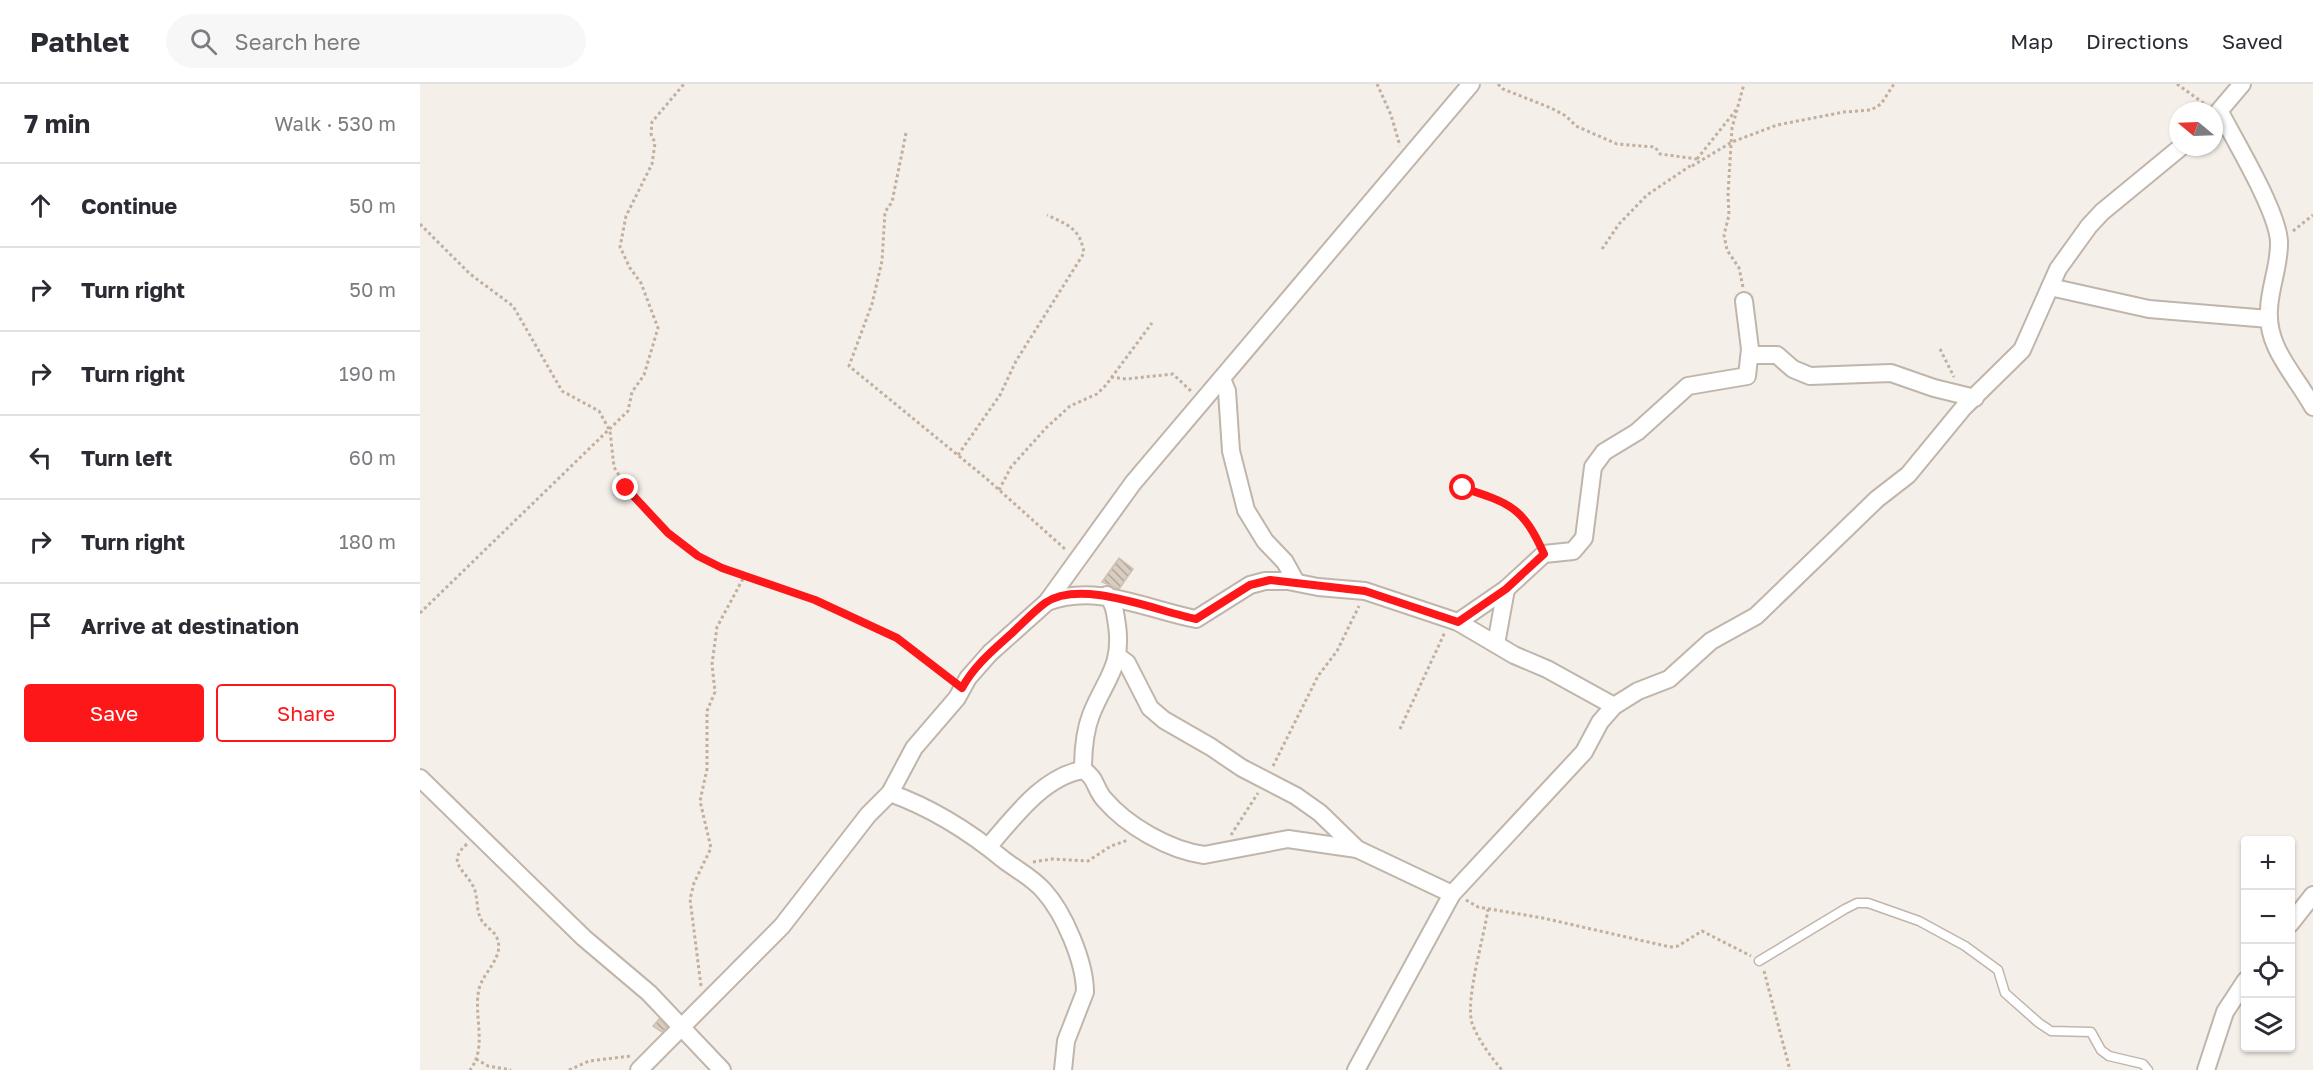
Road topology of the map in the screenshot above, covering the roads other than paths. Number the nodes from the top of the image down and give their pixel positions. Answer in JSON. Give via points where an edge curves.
{"nodes":[{"id":1,"x":1471,"y":84,"type":"edge"},
{"id":2,"x":2242,"y":84,"type":"edge"},
{"id":3,"x":2223,"y":104,"type":"edge"},
{"id":4,"x":2223,"y":127,"type":"edge"},
{"id":5,"x":2170,"y":156,"type":"edge"},
{"id":6,"x":2050,"y":287,"type":"junction"},
{"id":7,"x":1744,"y":301,"type":"road end"},
{"id":8,"x":2269,"y":320,"type":"junction"},
{"id":9,"x":1750,"y":355,"type":"junction"},
{"id":10,"x":1222,"y":380,"type":"junction"},
{"id":11,"x":1973,"y":397,"type":"junction"},
{"id":12,"x":2313,"y":406,"type":"edge"},
{"id":13,"x":1296,"y":582,"type":"junction"},
{"id":14,"x":1506,"y":589,"type":"junction"},
{"id":15,"x":1107,"y":595,"type":"junction"},
{"id":16,"x":1047,"y":602,"type":"junction"},
{"id":17,"x":1455,"y":621,"type":"junction"},
{"id":18,"x":1496,"y":644,"type":"junction"},
{"id":19,"x":1119,"y":657,"type":"junction"},
{"id":20,"x":1614,"y":706,"type":"junction"},
{"id":21,"x":1083,"y":770,"type":"junction"},
{"id":22,"x":420,"y":778,"type":"edge"},
{"id":23,"x":890,"y":794,"type":"junction"},
{"id":24,"x":989,"y":846,"type":"junction"},
{"id":25,"x":1357,"y":849,"type":"junction"},
{"id":26,"x":1455,"y":890,"type":"junction"},
{"id":27,"x":2313,"y":895,"type":"edge"},
{"id":28,"x":2295,"y":918,"type":"edge"},
{"id":29,"x":1759,"y":961,"type":"road end"},
{"id":30,"x":2241,"y":988,"type":"edge"},
{"id":31,"x":682,"y":1029,"type":"junction"},
{"id":32,"x":639,"y":1070,"type":"edge"},
{"id":33,"x":722,"y":1070,"type":"edge"},
{"id":34,"x":1063,"y":1070,"type":"edge"},
{"id":35,"x":1356,"y":1070,"type":"edge"},
{"id":36,"x":2148,"y":1070,"type":"edge"},
{"id":37,"x":2206,"y":1070,"type":"edge"}],
"edges":[{"from":1,"to":10,"type":"street"},
{"from":2,"to":3,"type":"street"},
{"from":4,"to":8,"type":"street","via":[[2268,207],[2279,240]]},
{"from":5,"to":6,"type":"street","via":[[2102,212],[2066,255]]},
{"from":6,"to":8,"type":"street","via":[[2149,309]]},
{"from":6,"to":11,"type":"street","via":[[2022,350]]},
{"from":7,"to":9,"type":"street"},
{"from":8,"to":12,"type":"street","via":[[2275,349]]},
{"from":9,"to":11,"type":"street","via":[[1778,354],[1793,369],[1810,376],[1891,373]]},
{"from":9,"to":14,"type":"street","via":[[1747,376],[1688,386],[1637,432],[1604,452],[1593,467],[1584,538],[1573,550],[1544,554]]},
{"from":10,"to":13,"type":"street","via":[[1227,391],[1231,451],[1246,510]]},
{"from":10,"to":16,"type":"street","via":[[1133,483]]},
{"from":11,"to":20,"type":"street","via":[[1908,475],[1877,499],[1756,616],[1711,641],[1669,679]]},
{"from":13,"to":15,"type":"street","via":[[1258,582],[1196,619]]},
{"from":13,"to":17,"type":"street","via":[[1365,591]]},
{"from":14,"to":17,"type":"street"},
{"from":14,"to":18,"type":"street"},
{"from":15,"to":16,"type":"street","via":[[1079,593]]},
{"from":15,"to":19,"type":"street","via":[[1116,614]]},
{"from":16,"to":23,"type":"street","via":[[990,653],[914,748]]},
{"from":17,"to":18,"type":"street"},
{"from":18,"to":20,"type":"street"},
{"from":19,"to":21,"type":"street","via":[[1087,726]]},
{"from":19,"to":25,"type":"street","via":[[1127,663],[1157,714],[1242,768],[1296,796]]},
{"from":20,"to":26,"type":"street","via":[[1584,752]]},
{"from":21,"to":24,"type":"street","via":[[1065,774],[1038,794]]},
{"from":21,"to":25,"type":"street","via":[[1092,776],[1113,810],[1150,834],[1191,853],[1210,854],[1288,839]]},
{"from":22,"to":31,"type":"street"},
{"from":23,"to":24,"type":"street","via":[[916,802]]},
{"from":23,"to":31,"type":"street","via":[[868,815],[782,926]]},
{"from":24,"to":34,"type":"street","via":[[1043,889],[1052,901],[1083,973],[1085,992],[1066,1041]]},
{"from":25,"to":26,"type":"street"},
{"from":26,"to":35,"type":"street"},
{"from":27,"to":28,"type":"street"},
{"from":29,"to":36,"type":"lane","via":[[1845,909],[1868,903],[1919,921],[1965,946],[1998,970],[2005,993],[2051,1031],[2091,1032],[2109,1056],[2143,1064]]},
{"from":30,"to":37,"type":"street","via":[[2225,1012]]},
{"from":31,"to":32,"type":"street"},
{"from":31,"to":33,"type":"street"}]}
